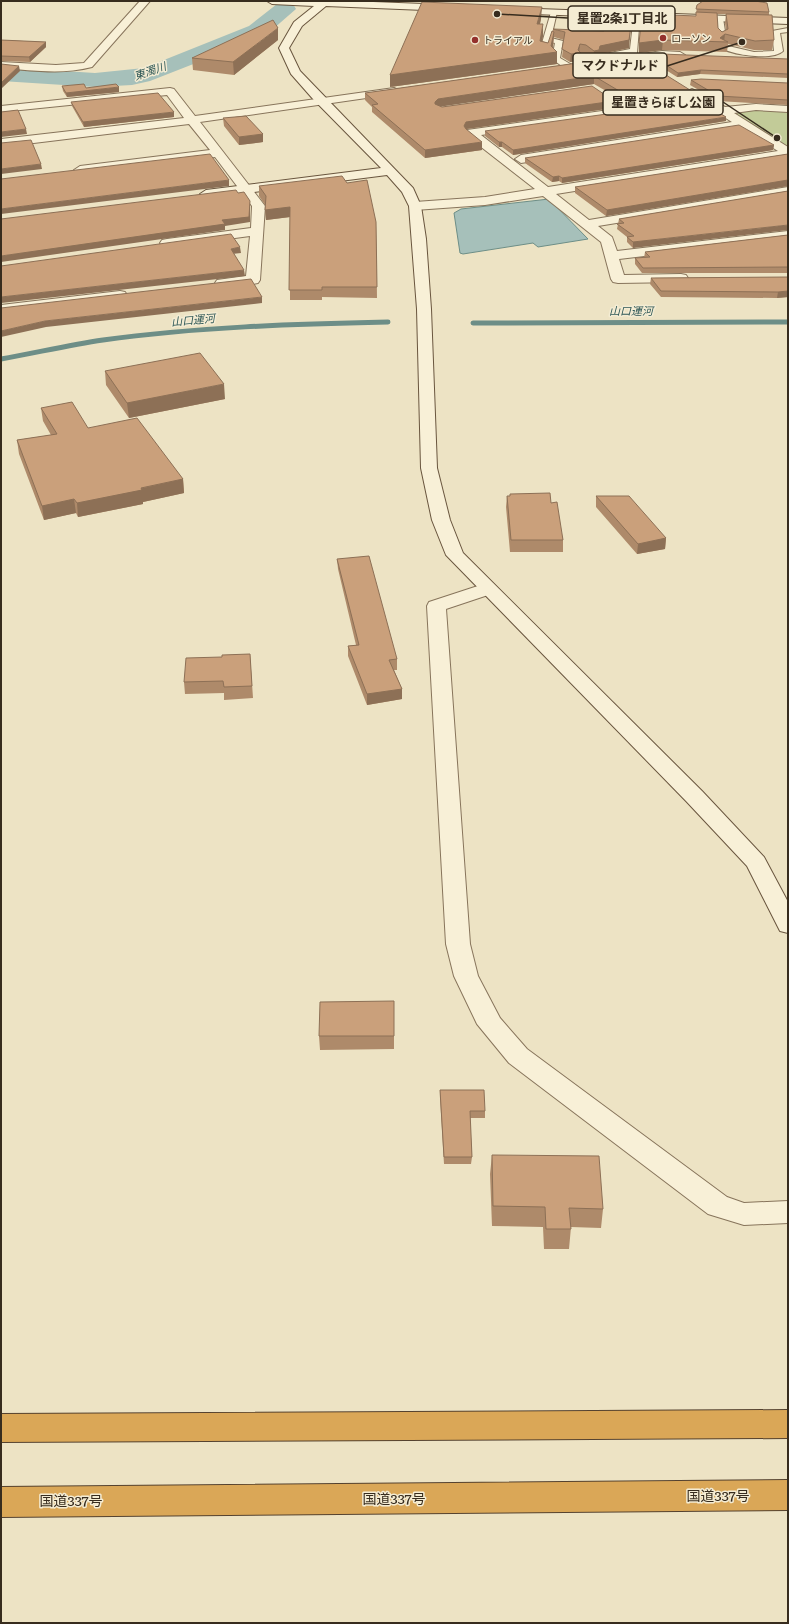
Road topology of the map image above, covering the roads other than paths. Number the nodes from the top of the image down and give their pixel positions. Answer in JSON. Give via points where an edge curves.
{"nodes":[{"id":1,"x":144,"y":1,"type":"edge"},
{"id":2,"x":272,"y":1,"type":"edge"},
{"id":3,"x":324,"y":2,"type":"edge"},
{"id":4,"x":459,"y":8,"type":"edge"},
{"id":5,"x":498,"y":10,"type":"edge"},
{"id":6,"x":554,"y":12,"type":"junction"},
{"id":7,"x":637,"y":15,"type":"junction"},
{"id":8,"x":720,"y":18,"type":"junction"},
{"id":9,"x":786,"y":27,"type":"edge"},
{"id":10,"x":722,"y":38,"type":"edge"},
{"id":11,"x":547,"y":40,"type":"junction"},
{"id":12,"x":544,"y":52,"type":"edge"},
{"id":13,"x":722,"y":52,"type":"joint"},
{"id":14,"x":635,"y":53,"type":"junction"},
{"id":15,"x":691,"y":55,"type":"edge"},
{"id":16,"x":788,"y":60,"type":"edge"},
{"id":17,"x":1,"y":65,"type":"edge"},
{"id":18,"x":649,"y":66,"type":"edge"},
{"id":19,"x":569,"y":67,"type":"junction"},
{"id":20,"x":554,"y":69,"type":"edge"},
{"id":21,"x":681,"y":86,"type":"edge"},
{"id":22,"x":406,"y":90,"type":"edge"},
{"id":23,"x":611,"y":100,"type":"edge"},
{"id":24,"x":704,"y":100,"type":"junction"},
{"id":25,"x":321,"y":101,"type":"junction"},
{"id":26,"x":788,"y":108,"type":"edge"},
{"id":27,"x":1,"y":109,"type":"edge"},
{"id":28,"x":628,"y":111,"type":"junction"},
{"id":29,"x":723,"y":112,"type":"junction"},
{"id":30,"x":193,"y":120,"type":"junction"},
{"id":31,"x":459,"y":124,"type":"edge"},
{"id":32,"x":743,"y":124,"type":"junction"},
{"id":33,"x":471,"y":133,"type":"junction"},
{"id":34,"x":1,"y":143,"type":"edge"},
{"id":35,"x":218,"y":153,"type":"junction"},
{"id":36,"x":788,"y":153,"type":"edge"},
{"id":37,"x":507,"y":161,"type":"junction"},
{"id":38,"x":390,"y":170,"type":"junction"},
{"id":39,"x":71,"y":171,"type":"edge"},
{"id":40,"x":245,"y":189,"type":"junction"},
{"id":41,"x":788,"y":191,"type":"edge"},
{"id":42,"x":546,"y":192,"type":"junction"},
{"id":43,"x":190,"y":196,"type":"edge"},
{"id":44,"x":415,"y":206,"type":"junction"},
{"id":45,"x":586,"y":224,"type":"junction"},
{"id":46,"x":257,"y":231,"type":"junction"},
{"id":47,"x":788,"y":235,"type":"edge"},
{"id":48,"x":156,"y":245,"type":"edge"},
{"id":49,"x":611,"y":256,"type":"junction"},
{"id":50,"x":695,"y":278,"type":"edge"},
{"id":51,"x":206,"y":285,"type":"edge"},
{"id":52,"x":137,"y":293,"type":"edge"},
{"id":53,"x":1,"y":309,"type":"edge"},
{"id":54,"x":487,"y":589,"type":"junction"},
{"id":55,"x":788,"y":925,"type":"edge"},
{"id":56,"x":788,"y":1212,"type":"edge"},
{"id":57,"x":788,"y":1424,"type":"edge"},
{"id":58,"x":1,"y":1428,"type":"edge"},
{"id":59,"x":788,"y":1495,"type":"edge"},
{"id":60,"x":1,"y":1502,"type":"edge"}],
"edges":[{"from":1,"to":17,"type":"street","via":[[88,65],[63,68]]},
{"from":2,"to":3,"type":"street"},
{"from":3,"to":4,"type":"street"},
{"from":3,"to":25,"type":"street","via":[[298,24],[284,48],[295,72]]},
{"from":5,"to":6,"type":"street"},
{"from":6,"to":7,"type":"street"},
{"from":6,"to":11,"type":"lane"},
{"from":7,"to":8,"type":"street"},
{"from":7,"to":14,"type":"lane"},
{"from":8,"to":9,"type":"street"},
{"from":8,"to":10,"type":"lane"},
{"from":9,"to":13,"type":"lane","via":[[775,32],[778,49]]},
{"from":11,"to":12,"type":"lane"},
{"from":11,"to":19,"type":"lane","via":[[558,41],[556,59]]},
{"from":13,"to":16,"type":"street"},
{"from":14,"to":15,"type":"street"},
{"from":14,"to":18,"type":"street"},
{"from":14,"to":19,"type":"street","via":[[593,58]]},
{"from":19,"to":20,"type":"street"},
{"from":21,"to":24,"type":"street"},
{"from":22,"to":25,"type":"street"},
{"from":23,"to":28,"type":"street"},
{"from":24,"to":28,"type":"street"},
{"from":24,"to":29,"type":"street"},
{"from":25,"to":30,"type":"street"},
{"from":25,"to":38,"type":"street"},
{"from":26,"to":29,"type":"street","via":[[756,107]]},
{"from":27,"to":30,"type":"street","via":[[170,91]]},
{"from":28,"to":33,"type":"street"},
{"from":29,"to":32,"type":"street"},
{"from":30,"to":34,"type":"street"},
{"from":30,"to":35,"type":"street"},
{"from":31,"to":33,"type":"street"},
{"from":32,"to":36,"type":"street"},
{"from":32,"to":37,"type":"street"},
{"from":33,"to":37,"type":"street"},
{"from":35,"to":39,"type":"street"},
{"from":35,"to":40,"type":"street"},
{"from":36,"to":42,"type":"street"},
{"from":37,"to":42,"type":"street"},
{"from":38,"to":40,"type":"street"},
{"from":38,"to":44,"type":"street","via":[[408,191]]},
{"from":40,"to":43,"type":"street"},
{"from":40,"to":46,"type":"street","via":[[259,206]]},
{"from":41,"to":45,"type":"street"},
{"from":42,"to":44,"type":"street","via":[[485,201]]},
{"from":42,"to":45,"type":"street"},
{"from":44,"to":54,"type":"street","via":[[423,301],[429,468],[441,520],[455,555]]},
{"from":45,"to":49,"type":"street","via":[[607,240]]},
{"from":46,"to":48,"type":"street"},
{"from":46,"to":51,"type":"street","via":[[253,280]]},
{"from":47,"to":49,"type":"street"},
{"from":49,"to":50,"type":"street","via":[[618,279]]},
{"from":52,"to":53,"type":"street"},
{"from":54,"to":55,"type":"street","via":[[694,796],[756,862]]},
{"from":54,"to":56,"type":"street","via":[[436,606],[458,944],[466,976],[490,1024],[518,1056],[718,1206],[744,1214]]},
{"from":57,"to":58,"type":"highway"},
{"from":59,"to":60,"type":"highway","name":"国道337号"}]}
